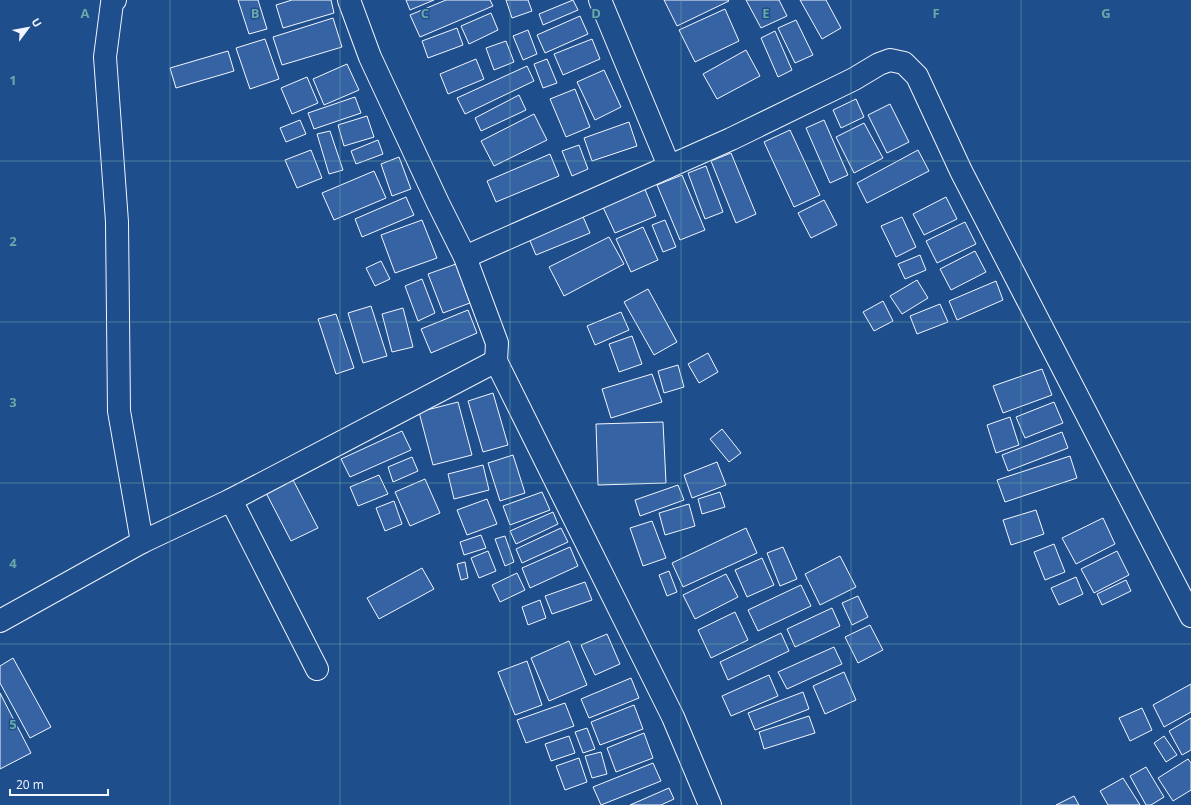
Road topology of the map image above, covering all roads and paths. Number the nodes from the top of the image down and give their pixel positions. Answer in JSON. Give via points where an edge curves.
{"nodes":[{"id":1,"x":115,"y":0,"type":"edge"},
{"id":2,"x":349,"y":0,"type":"edge"},
{"id":3,"x":600,"y":0,"type":"edge"},
{"id":4,"x":669,"y":166,"type":"junction"},
{"id":5,"x":465,"y":257,"type":"junction"},
{"id":6,"x":496,"y":361,"type":"junction"},
{"id":7,"x":231,"y":500,"type":"junction"},
{"id":8,"x":142,"y":542,"type":"junction"},
{"id":9,"x":1191,"y":616,"type":"edge"},
{"id":10,"x":0,"y":621,"type":"edge"},
{"id":11,"x":317,"y":669,"type":"dead end"},
{"id":12,"x":710,"y":805,"type":"edge"}],
"edges":[{"from":1,"to":8,"type":"street","via":[[112,3],[105,57],[116,222],[119,411]]},
{"from":2,"to":5,"type":"street","via":[[370,57]]},
{"from":3,"to":4,"type":"street"},
{"from":4,"to":5,"type":"street"},
{"from":4,"to":9,"type":"street","via":[[854,80],[879,64],[890,60],[904,62],[917,76],[961,171]]},
{"from":5,"to":6,"type":"street","via":[[497,343]]},
{"from":6,"to":7,"type":"street"},
{"from":6,"to":12,"type":"street","via":[[673,717]]},
{"from":7,"to":8,"type":"street"},
{"from":7,"to":11,"type":"street"},
{"from":8,"to":10,"type":"street"}]}
